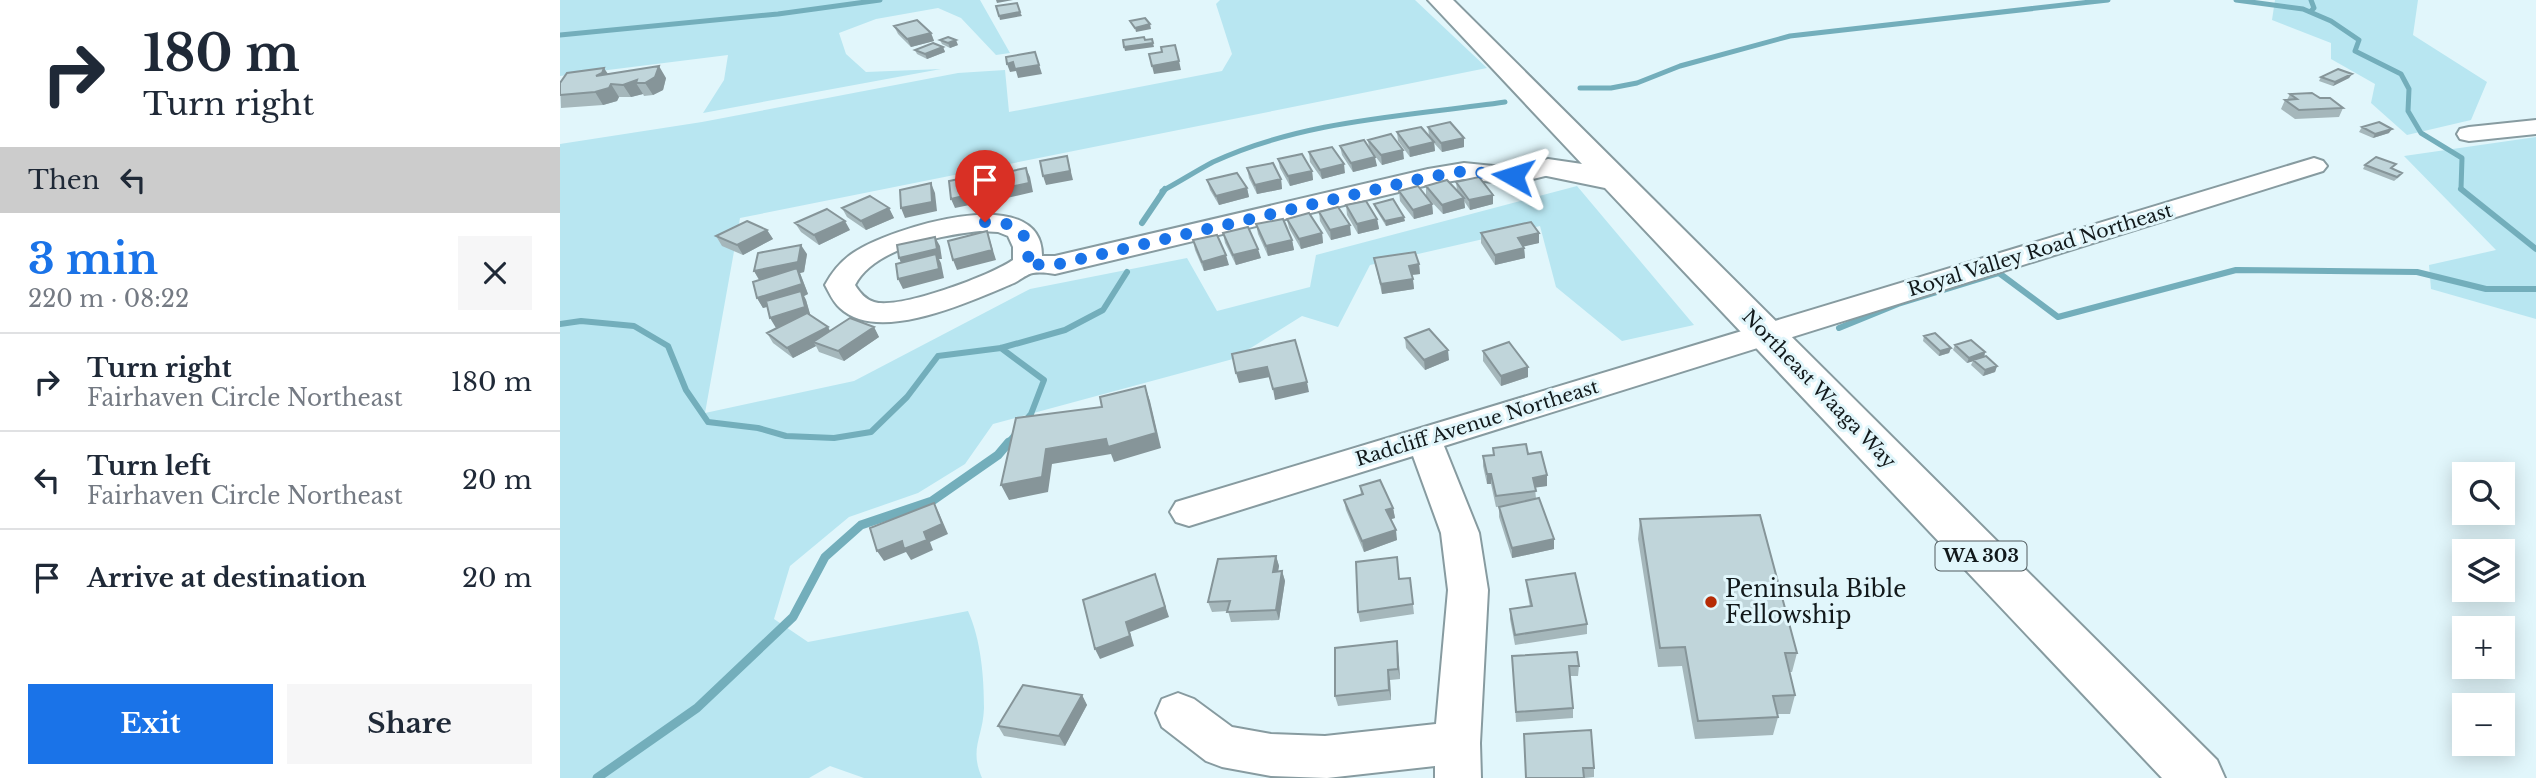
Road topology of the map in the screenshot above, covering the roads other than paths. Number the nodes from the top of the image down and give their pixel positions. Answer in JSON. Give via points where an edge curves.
{"nodes":[{"id":1,"x":1440,"y":0,"type":"edge"},
{"id":2,"x":1563,"y":126,"type":"junction"},
{"id":3,"x":2536,"y":127,"type":"edge"},
{"id":4,"x":2469,"y":134,"type":"dead end"},
{"id":5,"x":2314,"y":166,"type":"dead end"},
{"id":6,"x":1548,"y":168,"type":"junction"},
{"id":7,"x":1618,"y":182,"type":"junction"},
{"id":8,"x":1025,"y":264,"type":"junction"},
{"id":9,"x":1764,"y":333,"type":"junction"},
{"id":10,"x":1424,"y":439,"type":"junction"},
{"id":11,"x":1189,"y":512,"type":"dead end"},
{"id":12,"x":1178,"y":713,"type":"dead end"},
{"id":13,"x":1458,"y":760,"type":"edge"},
{"id":14,"x":2199,"y":778,"type":"edge"}],
"edges":[{"from":1,"to":2,"type":"highway","name":"Northeast Waaga Way","number":"WA 303"},
{"from":2,"to":6,"type":"highway","via":[[1563,149]]},
{"from":2,"to":7,"type":"highway","name":"Northeast Waaga Way","number":"WA 303"},
{"from":3,"to":4,"type":"street"},
{"from":5,"to":9,"type":"street","name":"Royal Valley Road Northeast"},
{"from":6,"to":7,"type":"highway"},
{"from":6,"to":8,"type":"street","via":[[1513,176],[1464,171],[1428,177],[1055,265]]},
{"from":7,"to":9,"type":"highway","name":"Northeast Waaga Way","number":"WA 303"},
{"from":8,"to":8,"type":"street","via":[[1029,253],[1021,230],[985,222],[922,233],[887,245],[853,266],[840,285],[849,301],[860,308],[888,313],[938,303],[1010,275]]},
{"from":9,"to":10,"type":"street","name":"Radcliff Avenue Northeast"},
{"from":9,"to":14,"type":"highway","name":"Northeast Waaga Way","number":"WA 303"},
{"from":10,"to":11,"type":"street","name":"Radcliff Avenue Northeast"},
{"from":10,"to":13,"type":"street","via":[[1460,533],[1468,590]]},
{"from":12,"to":13,"type":"street","via":[[1222,746],[1272,755]]}]}
